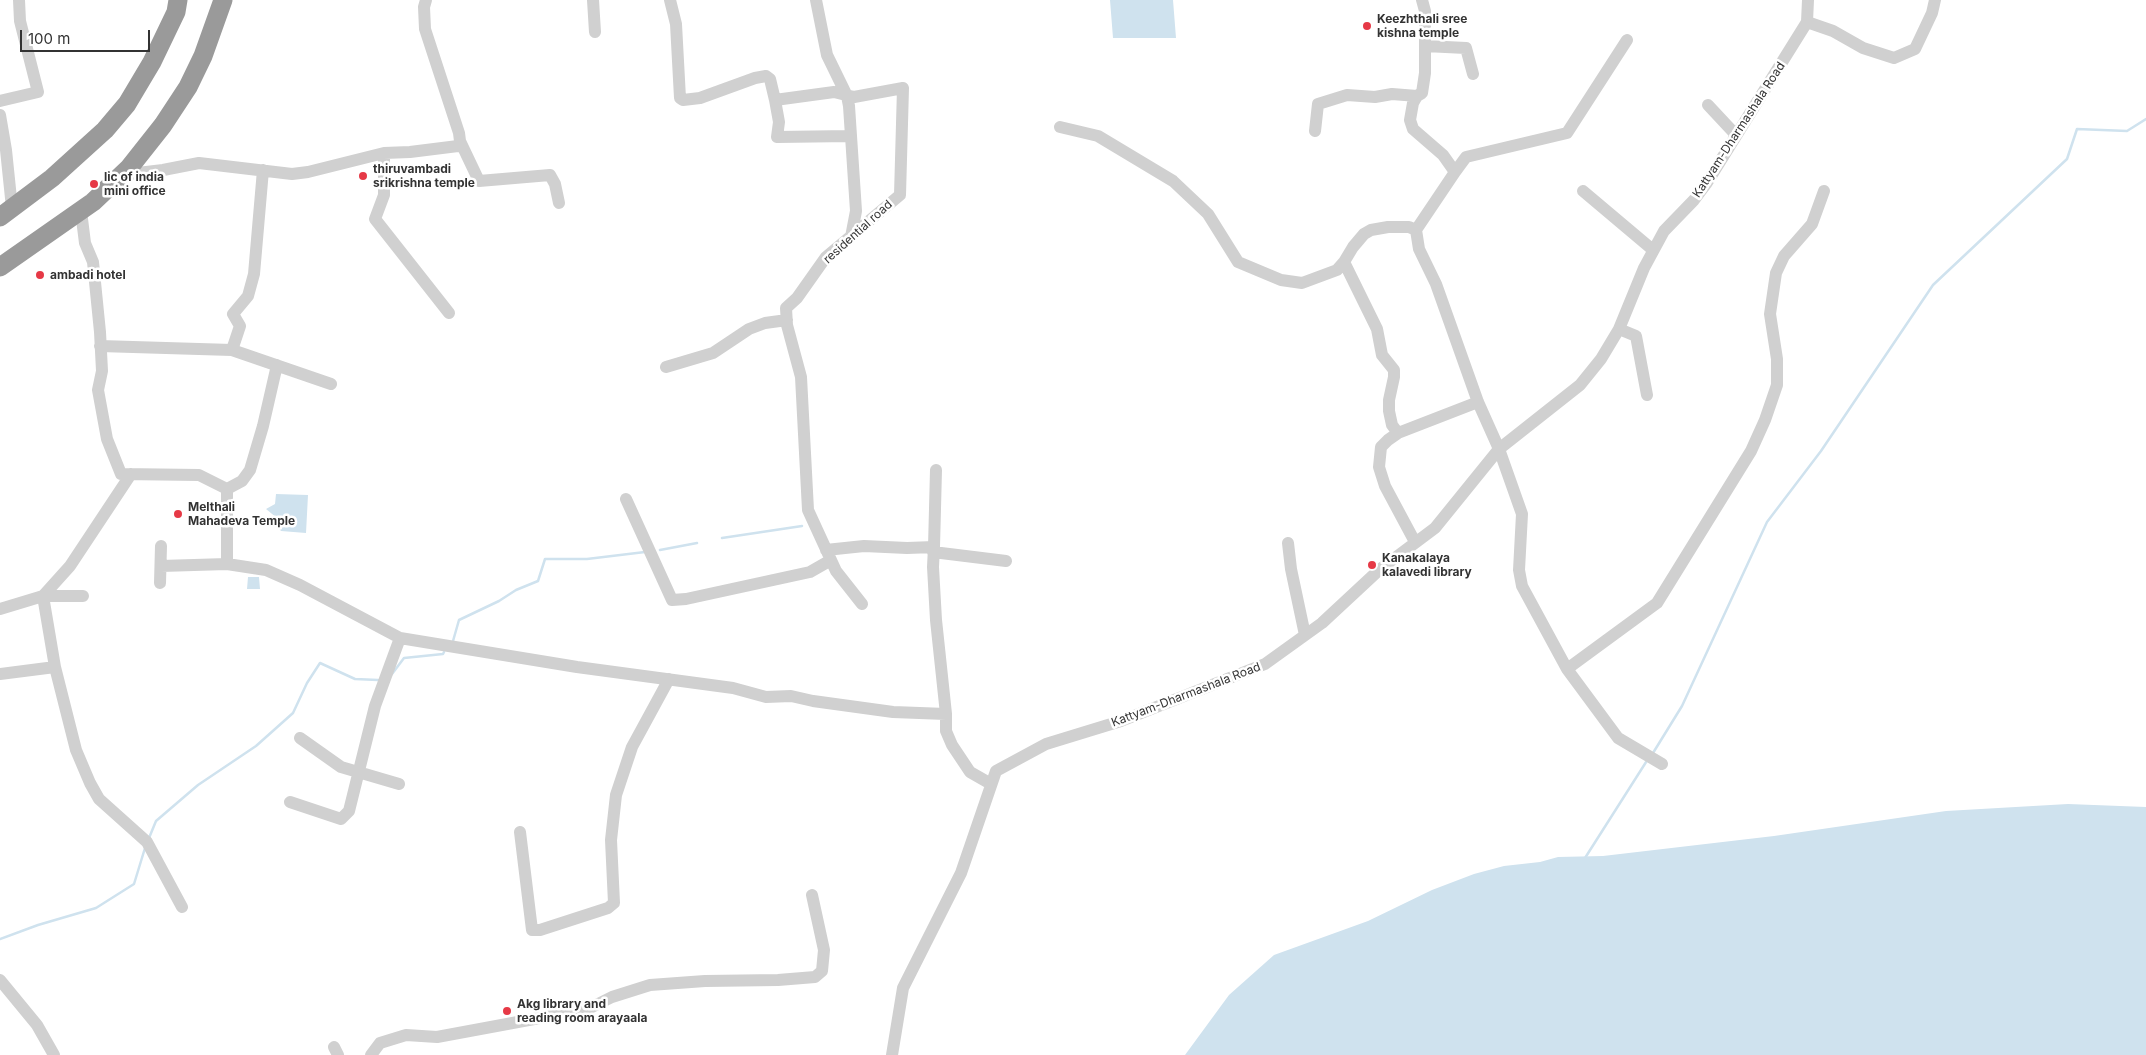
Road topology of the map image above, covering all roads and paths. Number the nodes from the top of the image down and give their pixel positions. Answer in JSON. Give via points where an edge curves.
{"nodes":[{"id":1,"x":19,"y":0,"type":"edge"},
{"id":2,"x":178,"y":0,"type":"edge"},
{"id":3,"x":223,"y":0,"type":"edge"},
{"id":4,"x":426,"y":0,"type":"edge"},
{"id":5,"x":593,"y":0,"type":"edge"},
{"id":6,"x":670,"y":0,"type":"edge"},
{"id":7,"x":816,"y":0,"type":"edge"},
{"id":8,"x":1422,"y":0,"type":"edge"},
{"id":9,"x":1808,"y":0,"type":"edge"},
{"id":10,"x":1936,"y":0,"type":"edge"},
{"id":11,"x":1807,"y":22,"type":"junction"},
{"id":12,"x":595,"y":32,"type":"dead end"},
{"id":13,"x":1628,"y":40,"type":"dead end"},
{"id":14,"x":1425,"y":46,"type":"junction"},
{"id":15,"x":1473,"y":74,"type":"dead end"},
{"id":16,"x":847,"y":96,"type":"junction"},
{"id":17,"x":1417,"y":96,"type":"junction"},
{"id":18,"x":775,"y":100,"type":"junction"},
{"id":19,"x":0,"y":101,"type":"edge"},
{"id":20,"x":1708,"y":105,"type":"dead end"},
{"id":21,"x":0,"y":115,"type":"edge"},
{"id":22,"x":1060,"y":127,"type":"dead end"},
{"id":23,"x":1315,"y":130,"type":"dead end"},
{"id":24,"x":1736,"y":135,"type":"junction"},
{"id":25,"x":850,"y":136,"type":"junction"},
{"id":26,"x":460,"y":142,"type":"junction"},
{"id":27,"x":384,"y":153,"type":"junction"},
{"id":28,"x":4,"y":169,"type":"edge"},
{"id":29,"x":263,"y":170,"type":"junction"},
{"id":30,"x":1455,"y":172,"type":"junction"},
{"id":31,"x":121,"y":175,"type":"junction"},
{"id":32,"x":1824,"y":190,"type":"dead end"},
{"id":33,"x":1583,"y":191,"type":"dead end"},
{"id":34,"x":558,"y":203,"type":"dead end"},
{"id":35,"x":81,"y":210,"type":"junction"},
{"id":36,"x":6,"y":213,"type":"edge"},
{"id":37,"x":1416,"y":230,"type":"junction"},
{"id":38,"x":852,"y":237,"type":"junction"},
{"id":39,"x":1653,"y":250,"type":"junction"},
{"id":40,"x":1344,"y":262,"type":"junction"},
{"id":41,"x":0,"y":267,"type":"edge"},
{"id":42,"x":449,"y":314,"type":"dead end"},
{"id":43,"x":787,"y":320,"type":"junction"},
{"id":44,"x":1619,"y":329,"type":"junction"},
{"id":45,"x":100,"y":346,"type":"junction"},
{"id":46,"x":232,"y":350,"type":"junction"},
{"id":47,"x":277,"y":365,"type":"junction"},
{"id":48,"x":666,"y":367,"type":"dead end"},
{"id":49,"x":331,"y":384,"type":"dead end"},
{"id":50,"x":1647,"y":395,"type":"dead end"},
{"id":51,"x":1478,"y":402,"type":"junction"},
{"id":52,"x":1398,"y":432,"type":"junction"},
{"id":53,"x":1499,"y":449,"type":"junction"},
{"id":54,"x":936,"y":470,"type":"dead end"},
{"id":55,"x":131,"y":474,"type":"junction"},
{"id":56,"x":227,"y":489,"type":"junction"},
{"id":57,"x":626,"y":499,"type":"dead end"},
{"id":58,"x":1415,"y":542,"type":"junction"},
{"id":59,"x":1288,"y":543,"type":"dead end"},
{"id":60,"x":162,"y":546,"type":"dead end"},
{"id":61,"x":933,"y":550,"type":"junction"},
{"id":62,"x":829,"y":555,"type":"junction"},
{"id":63,"x":1006,"y":561,"type":"dead end"},
{"id":64,"x":227,"y":564,"type":"junction"},
{"id":65,"x":161,"y":566,"type":"junction"},
{"id":66,"x":160,"y":583,"type":"dead end"},
{"id":67,"x":43,"y":596,"type":"junction"},
{"id":68,"x":82,"y":596,"type":"dead end"},
{"id":69,"x":862,"y":604,"type":"dead end"},
{"id":70,"x":0,"y":609,"type":"edge"},
{"id":71,"x":1305,"y":635,"type":"junction"},
{"id":72,"x":400,"y":638,"type":"junction"},
{"id":73,"x":55,"y":667,"type":"junction"},
{"id":74,"x":1567,"y":669,"type":"junction"},
{"id":75,"x":0,"y":674,"type":"edge"},
{"id":76,"x":669,"y":680,"type":"junction"},
{"id":77,"x":946,"y":714,"type":"junction"},
{"id":78,"x":300,"y":738,"type":"dead end"},
{"id":79,"x":1654,"y":759,"type":"dead end"},
{"id":80,"x":359,"y":772,"type":"junction"},
{"id":81,"x":400,"y":784,"type":"dead end"},
{"id":82,"x":991,"y":784,"type":"junction"},
{"id":83,"x":290,"y":802,"type":"dead end"},
{"id":84,"x":520,"y":832,"type":"dead end"},
{"id":85,"x":812,"y":895,"type":"dead end"},
{"id":86,"x":182,"y":907,"type":"dead end"},
{"id":87,"x":0,"y":980,"type":"edge"},
{"id":88,"x":54,"y":1055,"type":"edge"},
{"id":89,"x":371,"y":1055,"type":"edge"},
{"id":90,"x":892,"y":1055,"type":"edge"}],
"edges":[{"from":1,"to":19,"type":"street","via":[[20,21],[38,92]]},
{"from":2,"to":36,"type":"highway","via":[[176,12],[152,62],[127,104],[105,130],[52,178]]},
{"from":3,"to":31,"type":"highway","via":[[188,87],[163,125]]},
{"from":4,"to":26,"type":"street","via":[[425,29]]},
{"from":5,"to":12,"type":"street"},
{"from":6,"to":18,"type":"street","via":[[676,24],[680,98],[700,98],[766,76],[770,79]]},
{"from":7,"to":16,"type":"street","via":[[828,55]]},
{"from":8,"to":14,"type":"street"},
{"from":9,"to":11,"type":"street","name":"Kattyam-Dharmashala Road"},
{"from":10,"to":11,"type":"street","via":[[1915,49],[1894,58]]},
{"from":11,"to":24,"type":"street","name":"Kattyam-Dharmashala Road"},
{"from":13,"to":30,"type":"street","via":[[1567,133],[1466,157]]},
{"from":14,"to":15,"type":"street","via":[[1466,48]]},
{"from":14,"to":17,"type":"street","via":[[1424,87]]},
{"from":16,"to":18,"type":"street","name":"residential road","via":[[834,92]]},
{"from":16,"to":25,"type":"street"},
{"from":16,"to":38,"type":"street","name":"residential road","via":[[903,88],[900,195]]},
{"from":17,"to":23,"type":"street","via":[[1347,94],[1318,104]]},
{"from":17,"to":30,"type":"street","via":[[1410,120],[1414,129],[1443,155]]},
{"from":18,"to":25,"type":"street","via":[[779,122],[777,137]]},
{"from":20,"to":24,"type":"street"},
{"from":21,"to":28,"type":"street"},
{"from":22,"to":40,"type":"street","via":[[1098,136],[1173,181],[1208,214],[1238,262],[1281,280],[1302,283],[1336,270]]},
{"from":24,"to":39,"type":"street","name":"Kattyam-Dharmashala Road","via":[[1694,200],[1664,231]]},
{"from":25,"to":38,"type":"street","via":[[856,211]]},
{"from":26,"to":27,"type":"street","via":[[458,146],[445,148]]},
{"from":26,"to":34,"type":"street","via":[[479,181],[550,174]]},
{"from":27,"to":29,"type":"street","via":[[308,172],[292,174]]},
{"from":27,"to":42,"type":"street","via":[[384,195],[376,219]]},
{"from":28,"to":36,"type":"street"},
{"from":29,"to":31,"type":"street","via":[[199,163]]},
{"from":29,"to":46,"type":"street","via":[[254,274],[248,296],[233,314],[240,326]]},
{"from":30,"to":37,"type":"street"},
{"from":31,"to":35,"type":"highway"},
{"from":32,"to":74,"type":"street","via":[[1812,224],[1784,256],[1776,273],[1770,314],[1777,359],[1777,385],[1751,451],[1657,604]]},
{"from":33,"to":39,"type":"street"},
{"from":35,"to":41,"type":"highway"},
{"from":35,"to":45,"type":"street","via":[[84,243],[93,262]]},
{"from":37,"to":40,"type":"street","via":[[1402,226],[1371,230],[1358,240]]},
{"from":37,"to":51,"type":"street","via":[[1419,249],[1436,284]]},
{"from":38,"to":43,"type":"street","name":"residential road","via":[[826,257],[786,308]]},
{"from":39,"to":44,"type":"street","name":"Kattyam-Dharmashala Road"},
{"from":40,"to":52,"type":"street","via":[[1377,329],[1382,355],[1394,370],[1389,411],[1392,425]]},
{"from":43,"to":48,"type":"street","via":[[749,329],[712,352]]},
{"from":43,"to":62,"type":"street","via":[[801,377],[808,510]]},
{"from":44,"to":50,"type":"street","via":[[1636,336]]},
{"from":44,"to":53,"type":"street","name":"Kattyam-Dharmashala Road","via":[[1580,385]]},
{"from":45,"to":46,"type":"street"},
{"from":45,"to":55,"type":"street","via":[[102,370],[98,390],[107,439],[121,474]]},
{"from":46,"to":47,"type":"street"},
{"from":47,"to":49,"type":"street"},
{"from":47,"to":56,"type":"street","via":[[250,470],[242,481]]},
{"from":51,"to":52,"type":"street"},
{"from":51,"to":53,"type":"street"},
{"from":52,"to":58,"type":"street","via":[[1381,447],[1379,467],[1385,486]]},
{"from":53,"to":58,"type":"street","name":"Kattyam-Dharmashala Road","via":[[1435,528]]},
{"from":53,"to":74,"type":"street","via":[[1522,514],[1519,570],[1522,586]]},
{"from":54,"to":61,"type":"street"},
{"from":55,"to":56,"type":"street","via":[[199,475]]},
{"from":55,"to":67,"type":"street","via":[[70,566]]},
{"from":56,"to":64,"type":"street"},
{"from":57,"to":62,"type":"street","via":[[672,600],[810,572]]},
{"from":58,"to":71,"type":"street","name":"Kattyam-Dharmashala Road"},
{"from":59,"to":71,"type":"street"},
{"from":60,"to":65,"type":"street"},
{"from":61,"to":62,"type":"street","via":[[864,546]]},
{"from":61,"to":63,"type":"street"},
{"from":61,"to":77,"type":"street","via":[[937,640]]},
{"from":62,"to":69,"type":"street","via":[[836,572]]},
{"from":64,"to":65,"type":"street"},
{"from":64,"to":72,"type":"street","via":[[266,570]]},
{"from":65,"to":66,"type":"street"},
{"from":67,"to":68,"type":"street"},
{"from":67,"to":70,"type":"street"},
{"from":67,"to":73,"type":"street"},
{"from":71,"to":82,"type":"street","name":"Kattyam-Dharmashala Road","via":[[1256,668],[1121,721],[1046,744],[996,771]]},
{"from":72,"to":76,"type":"street"},
{"from":72,"to":80,"type":"street","via":[[375,706]]},
{"from":73,"to":75,"type":"street"},
{"from":73,"to":86,"type":"street","via":[[76,750],[90,783],[100,799],[147,842]]},
{"from":74,"to":79,"type":"street","via":[[1618,738]]},
{"from":76,"to":77,"type":"street","via":[[733,688],[766,697],[791,696],[893,712]]},
{"from":76,"to":84,"type":"street","via":[[632,747],[616,795],[611,840],[614,903],[608,908],[532,930]]},
{"from":77,"to":82,"type":"street","via":[[946,731],[952,745],[970,772]]},
{"from":78,"to":80,"type":"street","via":[[341,767]]},
{"from":80,"to":81,"type":"street"},
{"from":80,"to":83,"type":"street","via":[[349,811],[341,819]]},
{"from":82,"to":90,"type":"street","name":"Kattyam-Dharmashala Road","via":[[961,873],[903,988]]},
{"from":85,"to":89,"type":"street","via":[[824,950],[822,971],[815,977],[650,985],[612,997],[588,1009],[437,1037],[406,1035],[380,1043]]},
{"from":87,"to":88,"type":"street","via":[[37,1025]]}]}
